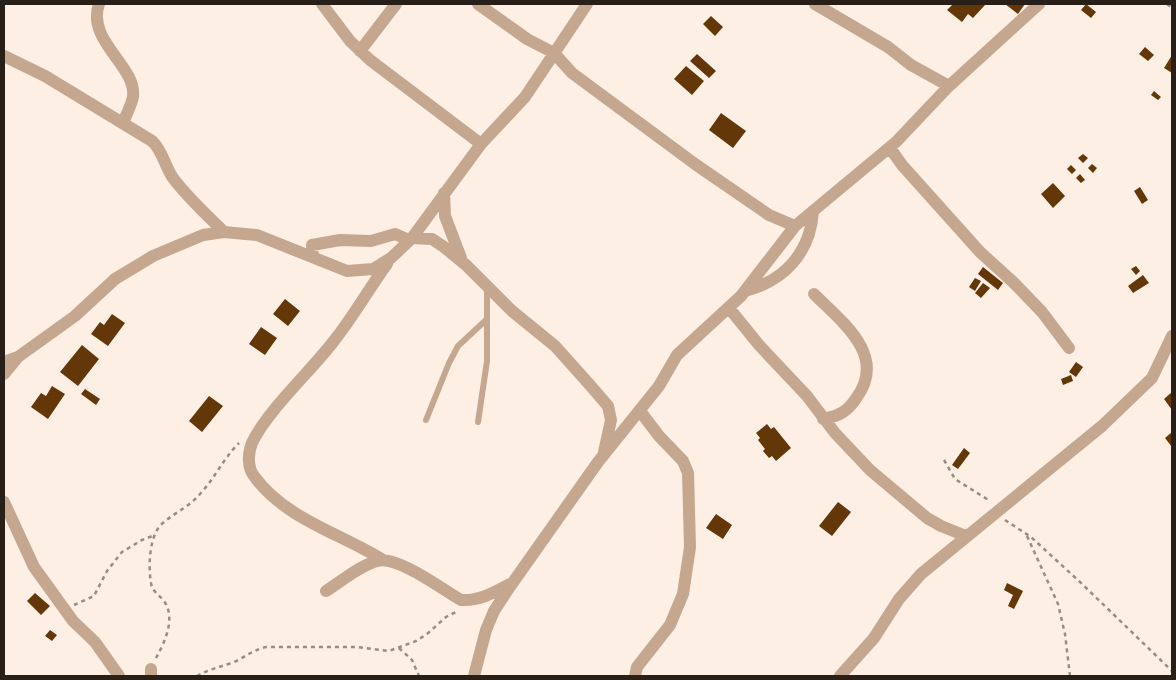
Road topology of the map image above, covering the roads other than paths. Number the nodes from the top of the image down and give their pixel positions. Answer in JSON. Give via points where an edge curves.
{"nodes":[{"id":1,"x":99,"y":4,"type":"edge"},
{"id":2,"x":322,"y":4,"type":"edge"},
{"id":3,"x":396,"y":4,"type":"edge"},
{"id":4,"x":478,"y":4,"type":"edge"},
{"id":5,"x":587,"y":4,"type":"edge"},
{"id":6,"x":815,"y":4,"type":"edge"},
{"id":7,"x":1039,"y":4,"type":"edge"},
{"id":8,"x":360,"y":51,"type":"junction"},
{"id":9,"x":554,"y":53,"type":"junction"},
{"id":10,"x":4,"y":56,"type":"edge"},
{"id":11,"x":949,"y":86,"type":"junction"},
{"id":12,"x":123,"y":123,"type":"junction"},
{"id":13,"x":481,"y":144,"type":"junction"},
{"id":14,"x":890,"y":148,"type":"junction"},
{"id":15,"x":444,"y":193,"type":"junction"},
{"id":16,"x":812,"y":212,"type":"junction"},
{"id":17,"x":794,"y":226,"type":"junction"},
{"id":18,"x":224,"y":232,"type":"junction"},
{"id":19,"x":411,"y":239,"type":"junction"},
{"id":20,"x":313,"y":257,"type":"junction"},
{"id":21,"x":391,"y":258,"type":"junction"},
{"id":22,"x":463,"y":263,"type":"junction"},
{"id":23,"x":487,"y":287,"type":"junction"},
{"id":24,"x":745,"y":291,"type":"junction"},
{"id":25,"x":814,"y":294,"type":"dead end"},
{"id":26,"x":729,"y":308,"type":"junction"},
{"id":27,"x":486,"y":320,"type":"junction"},
{"id":28,"x":1172,"y":336,"type":"edge"},
{"id":29,"x":1070,"y":348,"type":"dead end"},
{"id":30,"x":18,"y":357,"type":"junction"},
{"id":31,"x":4,"y":362,"type":"edge"},
{"id":32,"x":4,"y":374,"type":"edge"},
{"id":33,"x":640,"y":411,"type":"junction"},
{"id":34,"x":823,"y":419,"type":"junction"},
{"id":35,"x":426,"y":420,"type":"dead end"},
{"id":36,"x":478,"y":422,"type":"dead end"},
{"id":37,"x":604,"y":454,"type":"junction"},
{"id":38,"x":4,"y":502,"type":"edge"},
{"id":39,"x":966,"y":536,"type":"junction"},
{"id":40,"x":383,"y":560,"type":"junction"},
{"id":41,"x":513,"y":582,"type":"junction"},
{"id":42,"x":326,"y":591,"type":"dead end"},
{"id":43,"x":118,"y":676,"type":"edge"},
{"id":44,"x":474,"y":676,"type":"edge"},
{"id":45,"x":636,"y":676,"type":"edge"},
{"id":46,"x":840,"y":676,"type":"edge"}],
"edges":[{"from":1,"to":12,"type":"street","via":[[96,12],[103,38],[122,66],[132,90],[132,100]]},
{"from":2,"to":8,"type":"street"},
{"from":3,"to":8,"type":"street"},
{"from":4,"to":9,"type":"street","via":[[527,39]]},
{"from":5,"to":9,"type":"street"},
{"from":6,"to":11,"type":"street"},
{"from":7,"to":11,"type":"street"},
{"from":8,"to":13,"type":"street"},
{"from":9,"to":13,"type":"street","via":[[525,97]]},
{"from":9,"to":17,"type":"street","via":[[572,72],[694,164],[769,215]]},
{"from":10,"to":12,"type":"street","via":[[45,76]]},
{"from":11,"to":14,"type":"street"},
{"from":12,"to":18,"type":"street","via":[[156,145],[172,177]]},
{"from":13,"to":15,"type":"street"},
{"from":14,"to":16,"type":"street"},
{"from":14,"to":29,"type":"street","via":[[980,252],[1042,312]]},
{"from":15,"to":19,"type":"street"},
{"from":15,"to":22,"type":"street","via":[[445,216]]},
{"from":16,"to":17,"type":"street"},
{"from":16,"to":24,"type":"street","via":[[812,228],[799,256],[773,280]]},
{"from":17,"to":24,"type":"street"},
{"from":18,"to":20,"type":"street","via":[[257,234]]},
{"from":18,"to":30,"type":"street","via":[[183,242],[115,279],[75,316]]},
{"from":19,"to":20,"type":"street","via":[[395,234],[371,241],[320,242],[312,245]]},
{"from":19,"to":21,"type":"street"},
{"from":19,"to":22,"type":"street","via":[[432,239]]},
{"from":20,"to":21,"type":"street","via":[[339,268],[360,271],[373,269]]},
{"from":21,"to":40,"type":"street","via":[[349,323],[259,432],[248,457],[252,474],[294,514]]},
{"from":22,"to":23,"type":"street"},
{"from":23,"to":27,"type":"lane"},
{"from":23,"to":37,"type":"street","via":[[555,346],[608,406],[611,420]]},
{"from":24,"to":26,"type":"street"},
{"from":25,"to":34,"type":"street","via":[[851,333],[867,358],[867,380],[851,407],[840,416]]},
{"from":26,"to":33,"type":"street","via":[[677,356]]},
{"from":26,"to":34,"type":"street","via":[[807,396]]},
{"from":27,"to":35,"type":"lane","via":[[458,346]]},
{"from":27,"to":36,"type":"lane","via":[[487,361]]},
{"from":28,"to":39,"type":"street","via":[[1152,378],[1102,426]]},
{"from":30,"to":31,"type":"street"},
{"from":30,"to":32,"type":"street"},
{"from":33,"to":37,"type":"street"},
{"from":33,"to":45,"type":"street","via":[[683,460],[688,474],[690,540],[683,594],[670,625],[637,667]]},
{"from":34,"to":39,"type":"street","via":[[854,454],[927,518]]},
{"from":37,"to":41,"type":"street"},
{"from":38,"to":43,"type":"street","via":[[34,567],[74,621],[95,642]]},
{"from":39,"to":46,"type":"street","via":[[921,574],[899,598],[874,638]]},
{"from":40,"to":41,"type":"street","via":[[403,566],[461,600],[485,596]]},
{"from":40,"to":42,"type":"street"},
{"from":41,"to":44,"type":"street","via":[[486,630]]}]}
